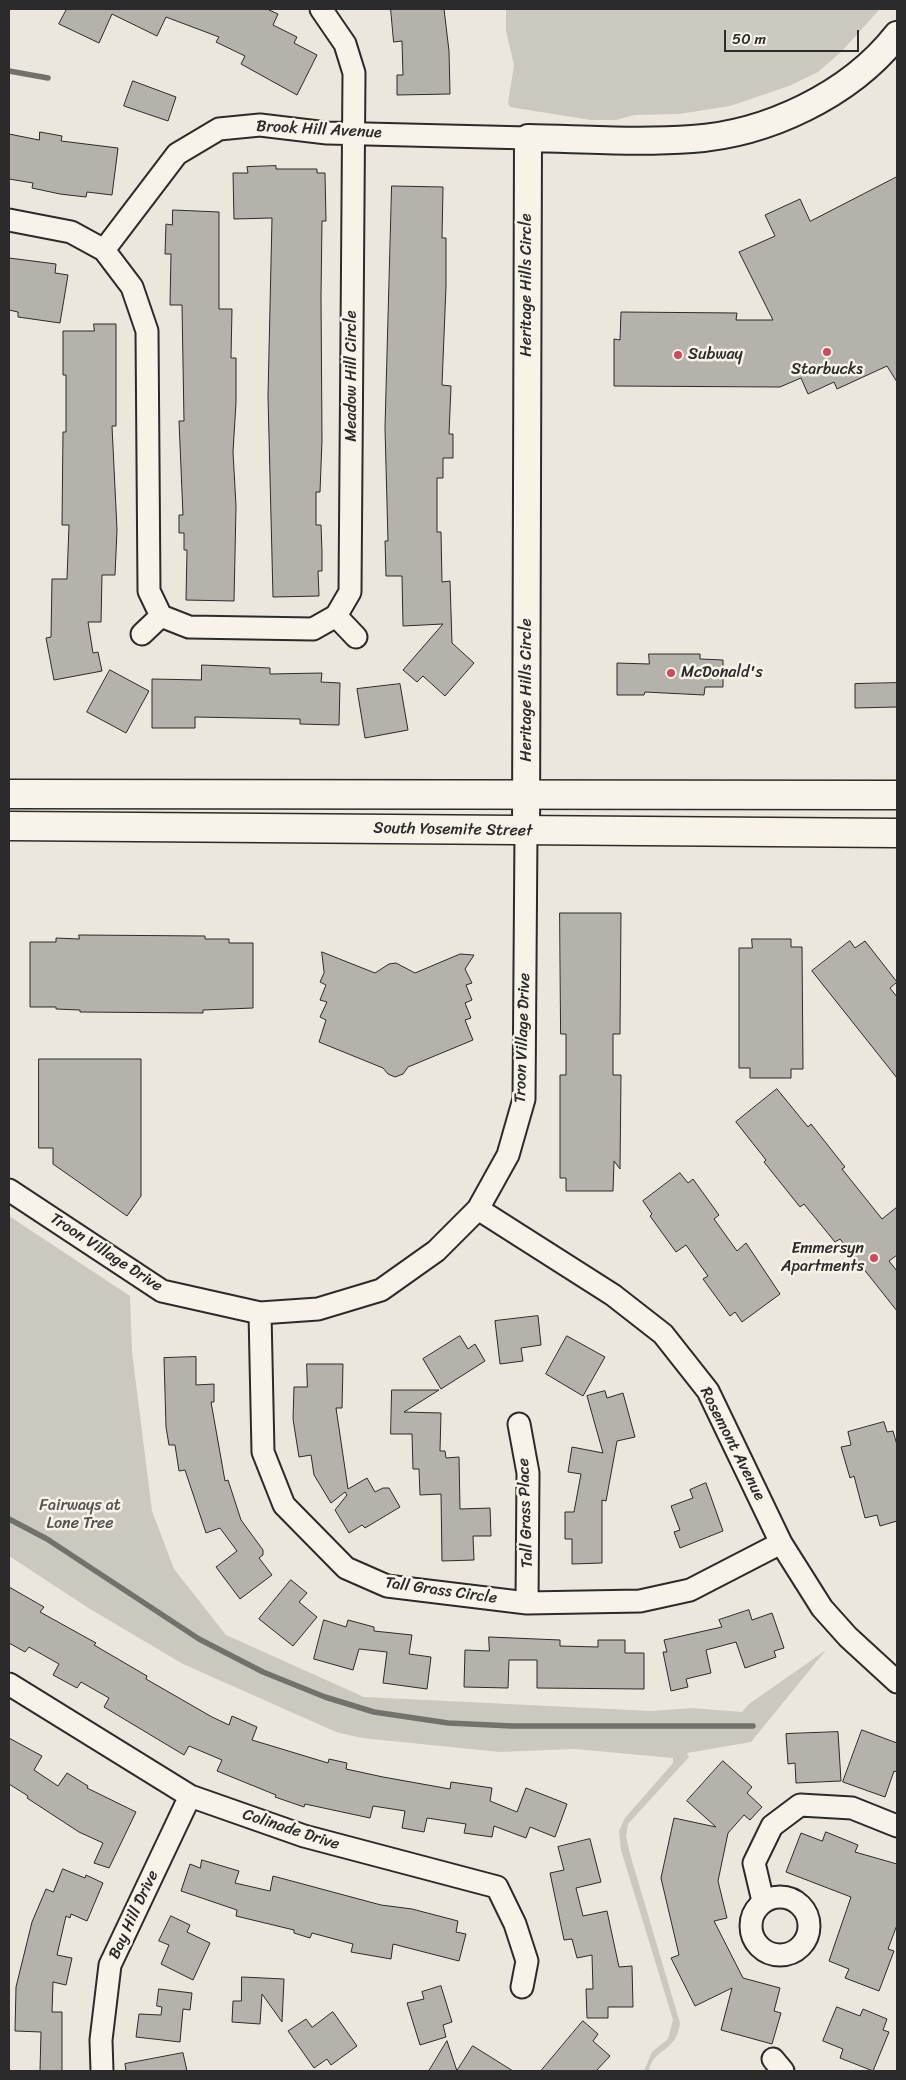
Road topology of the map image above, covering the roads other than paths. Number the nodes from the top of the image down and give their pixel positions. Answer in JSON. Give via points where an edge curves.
{"nodes":[{"id":1,"x":321,"y":9,"type":"edge"},
{"id":2,"x":897,"y":35,"type":"edge"},
{"id":3,"x":354,"y":133,"type":"junction"},
{"id":4,"x":528,"y":138,"type":"junction"},
{"id":5,"x":9,"y":220,"type":"edge"},
{"id":6,"x":104,"y":250,"type":"junction"},
{"id":7,"x":161,"y":616,"type":"junction"},
{"id":8,"x":336,"y":616,"type":"junction"},
{"id":9,"x":142,"y":634,"type":"dead end"},
{"id":10,"x":356,"y":637,"type":"dead end"},
{"id":11,"x":9,"y":794,"type":"edge"},
{"id":12,"x":527,"y":794,"type":"junction"},
{"id":13,"x":897,"y":795,"type":"edge"},
{"id":14,"x":9,"y":826,"type":"edge"},
{"id":15,"x":526,"y":832,"type":"junction"},
{"id":16,"x":897,"y":833,"type":"edge"},
{"id":17,"x":9,"y":1190,"type":"edge"},
{"id":18,"x":478,"y":1209,"type":"junction"},
{"id":19,"x":260,"y":1313,"type":"junction"},
{"id":20,"x":519,"y":1424,"type":"dead end"},
{"id":21,"x":781,"y":1543,"type":"junction"},
{"id":22,"x":527,"y":1603,"type":"junction"},
{"id":23,"x":897,"y":1682,"type":"edge"},
{"id":24,"x":9,"y":1684,"type":"edge"},
{"id":25,"x":190,"y":1796,"type":"junction"},
{"id":26,"x":897,"y":1826,"type":"edge"},
{"id":27,"x":763,"y":1901,"type":"dead end"},
{"id":28,"x":522,"y":1987,"type":"dead end"},
{"id":29,"x":102,"y":2071,"type":"edge"}],
"edges":[{"from":1,"to":3,"type":"street","name":"Meadow Hill Circle","via":[[344,44],[354,73]]},
{"from":2,"to":4,"type":"street","via":[[853,77],[816,102],[732,134],[692,139]]},
{"from":3,"to":4,"type":"street","name":"Brook Hill Avenue"},
{"from":3,"to":6,"type":"street","name":"Brook Hill Avenue","via":[[260,125],[220,129],[177,154]]},
{"from":3,"to":8,"type":"street","name":"Meadow Hill Circle","via":[[350,592]]},
{"from":4,"to":12,"type":"street","name":"Heritage Hills Circle"},
{"from":5,"to":6,"type":"street","via":[[71,232]]},
{"from":6,"to":7,"type":"street","via":[[132,287],[147,331],[149,590]]},
{"from":7,"to":8,"type":"street","via":[[189,627],[313,629]]},
{"from":7,"to":9,"type":"street"},
{"from":8,"to":10,"type":"street"},
{"from":11,"to":12,"type":"main road"},
{"from":12,"to":13,"type":"main road"},
{"from":12,"to":15,"type":"street","name":"Heritage Hills Circle"},
{"from":14,"to":15,"type":"main road","name":"South Yosemite Street","via":[[414,828]]},
{"from":15,"to":16,"type":"main road","name":"South Yosemite Street"},
{"from":15,"to":18,"type":"street","name":"Troon Village Drive","via":[[524,1099],[508,1156]]},
{"from":17,"to":19,"type":"street","name":"Troon Village Drive","via":[[162,1291]]},
{"from":18,"to":19,"type":"street","name":"Troon Village Drive","via":[[436,1251],[381,1290],[318,1309]]},
{"from":18,"to":21,"type":"street","name":"Rosemont Avenue","via":[[613,1295],[663,1334],[708,1391]]},
{"from":19,"to":22,"type":"street","name":"Tall Grass Circle","via":[[263,1452],[284,1505],[346,1568],[387,1586]]},
{"from":20,"to":22,"type":"street","name":"Tall Grass Place","via":[[528,1472]]},
{"from":21,"to":22,"type":"street","name":"Tall Grass Circle","via":[[690,1590],[640,1601]]},
{"from":21,"to":23,"type":"street","name":"Rosemont Avenue","via":[[822,1608]]},
{"from":24,"to":25,"type":"street","name":"Colinade Drive"},
{"from":25,"to":28,"type":"street","name":"Colinade Drive","via":[[304,1836],[497,1887],[515,1924],[527,1961]]},
{"from":25,"to":29,"type":"street","name":"Bay Hill Drive","via":[[110,1965],[101,2040]]},
{"from":26,"to":27,"type":"street","via":[[852,1808],[800,1805],[772,1826],[754,1863]]}]}
